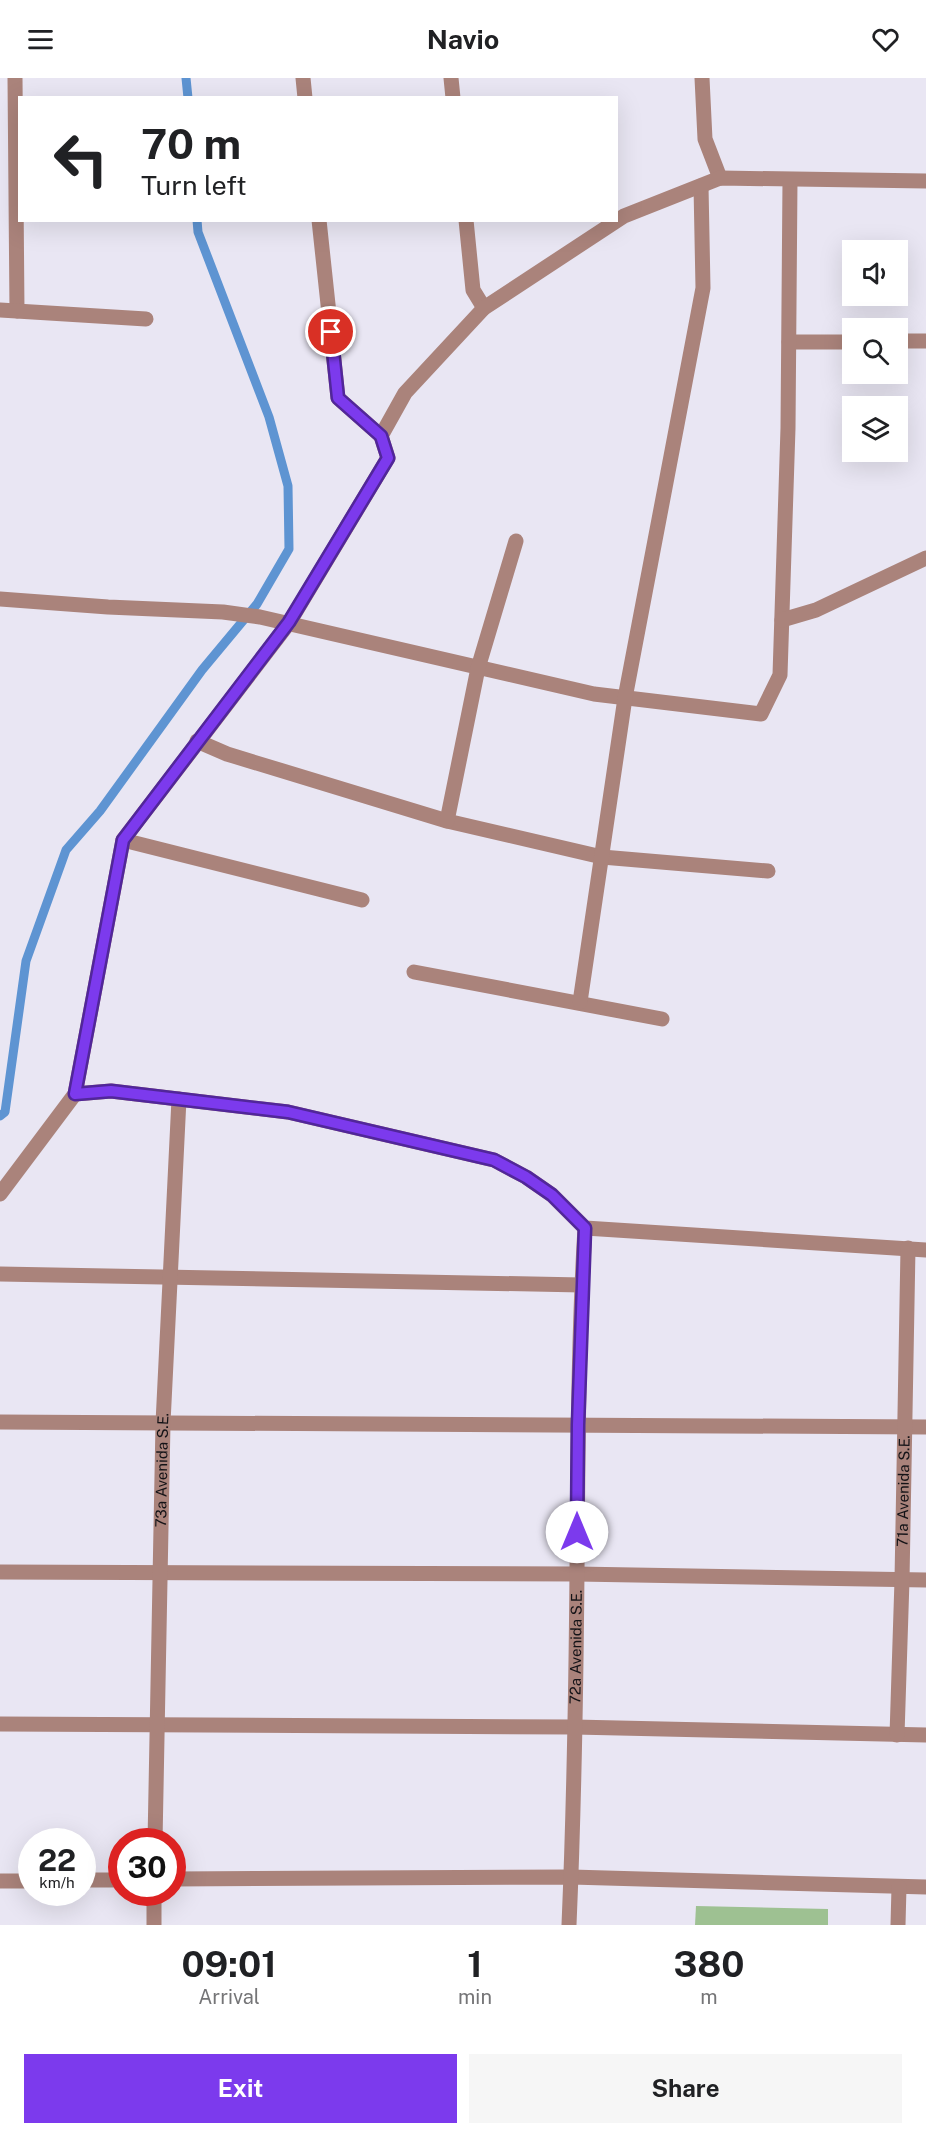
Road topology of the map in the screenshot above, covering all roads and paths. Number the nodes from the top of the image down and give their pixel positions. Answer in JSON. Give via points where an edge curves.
{"nodes":[{"id":1,"x":15,"y":78,"type":"edge"},
{"id":2,"x":303,"y":78,"type":"edge"},
{"id":3,"x":451,"y":78,"type":"edge"},
{"id":4,"x":702,"y":78,"type":"edge"},
{"id":5,"x":305,"y":96,"type":"edge"},
{"id":6,"x":453,"y":96,"type":"edge"},
{"id":7,"x":720,"y":178,"type":"junction"},
{"id":8,"x":790,"y":180,"type":"junction"},
{"id":9,"x":926,"y":181,"type":"edge"},
{"id":10,"x":701,"y":186,"type":"junction"},
{"id":11,"x":618,"y":220,"type":"edge"},
{"id":12,"x":319,"y":222,"type":"edge"},
{"id":13,"x":466,"y":222,"type":"edge"},
{"id":14,"x":615,"y":222,"type":"edge"},
{"id":15,"x":484,"y":308,"type":"junction"},
{"id":16,"x":0,"y":310,"type":"edge"},
{"id":17,"x":16,"y":311,"type":"junction"},
{"id":18,"x":146,"y":319,"type":"dead end"},
{"id":19,"x":908,"y":341,"type":"edge"},
{"id":20,"x":926,"y":341,"type":"edge"},
{"id":21,"x":789,"y":342,"type":"junction"},
{"id":22,"x":842,"y":342,"type":"edge"},
{"id":23,"x":381,"y":436,"type":"junction"},
{"id":24,"x":516,"y":542,"type":"dead end"},
{"id":25,"x":926,"y":558,"type":"edge"},
{"id":26,"x":0,"y":599,"type":"edge"},
{"id":27,"x":782,"y":620,"type":"junction"},
{"id":28,"x":289,"y":622,"type":"junction"},
{"id":29,"x":478,"y":668,"type":"junction"},
{"id":30,"x":625,"y":698,"type":"junction"},
{"id":31,"x":197,"y":741,"type":"junction"},
{"id":32,"x":447,"y":821,"type":"junction"},
{"id":33,"x":123,"y":840,"type":"junction"},
{"id":34,"x":602,"y":857,"type":"junction"},
{"id":35,"x":768,"y":871,"type":"dead end"},
{"id":36,"x":362,"y":900,"type":"dead end"},
{"id":37,"x":414,"y":972,"type":"dead end"},
{"id":38,"x":580,"y":1002,"type":"junction"},
{"id":39,"x":662,"y":1019,"type":"dead end"},
{"id":40,"x":75,"y":1094,"type":"junction"},
{"id":41,"x":179,"y":1099,"type":"junction"},
{"id":42,"x":0,"y":1194,"type":"edge"},
{"id":43,"x":585,"y":1228,"type":"junction"},
{"id":44,"x":908,"y":1248,"type":"junction"},
{"id":45,"x":926,"y":1250,"type":"edge"},
{"id":46,"x":0,"y":1274,"type":"edge"},
{"id":47,"x":169,"y":1276,"type":"junction"},
{"id":48,"x":582,"y":1285,"type":"junction"},
{"id":49,"x":0,"y":1422,"type":"edge"},
{"id":50,"x":163,"y":1423,"type":"junction"},
{"id":51,"x":578,"y":1425,"type":"junction"},
{"id":52,"x":904,"y":1427,"type":"junction"},
{"id":53,"x":926,"y":1427,"type":"edge"},
{"id":54,"x":0,"y":1572,"type":"edge"},
{"id":55,"x":160,"y":1572,"type":"junction"},
{"id":56,"x":577,"y":1574,"type":"junction"},
{"id":57,"x":902,"y":1580,"type":"junction"},
{"id":58,"x":926,"y":1580,"type":"edge"},
{"id":59,"x":0,"y":1724,"type":"edge"},
{"id":60,"x":157,"y":1724,"type":"junction"},
{"id":61,"x":574,"y":1727,"type":"junction"},
{"id":62,"x":897,"y":1735,"type":"junction"},
{"id":63,"x":926,"y":1735,"type":"edge"},
{"id":64,"x":155,"y":1828,"type":"edge"},
{"id":65,"x":571,"y":1877,"type":"junction"},
{"id":66,"x":186,"y":1879,"type":"edge"},
{"id":67,"x":0,"y":1881,"type":"edge"},
{"id":68,"x":18,"y":1881,"type":"edge"},
{"id":69,"x":899,"y":1887,"type":"junction"},
{"id":70,"x":926,"y":1887,"type":"edge"},
{"id":71,"x":154,"y":1906,"type":"edge"},
{"id":72,"x":154,"y":1925,"type":"edge"},
{"id":73,"x":569,"y":1925,"type":"edge"},
{"id":74,"x":898,"y":1925,"type":"edge"}],
"edges":[{"from":1,"to":17,"type":"street"},
{"from":2,"to":5,"type":"street"},
{"from":3,"to":6,"type":"street"},
{"from":4,"to":7,"type":"street","via":[[705,139]]},
{"from":7,"to":8,"type":"street"},
{"from":7,"to":10,"type":"street"},
{"from":8,"to":9,"type":"street"},
{"from":8,"to":21,"type":"street"},
{"from":10,"to":11,"type":"street"},
{"from":10,"to":30,"type":"street","via":[[703,288]]},
{"from":12,"to":23,"type":"street","via":[[338,398]]},
{"from":13,"to":15,"type":"street","via":[[473,290]]},
{"from":14,"to":15,"type":"street"},
{"from":15,"to":23,"type":"street","via":[[405,393]]},
{"from":16,"to":17,"type":"street"},
{"from":17,"to":18,"type":"street"},
{"from":19,"to":20,"type":"street"},
{"from":21,"to":22,"type":"street"},
{"from":21,"to":27,"type":"street"},
{"from":23,"to":28,"type":"street","via":[[388,458]]},
{"from":24,"to":29,"type":"street"},
{"from":25,"to":27,"type":"street","via":[[816,610]]},
{"from":26,"to":28,"type":"street","via":[[223,612]]},
{"from":27,"to":30,"type":"street","via":[[780,675],[760,714]]},
{"from":28,"to":29,"type":"street"},
{"from":28,"to":31,"type":"street"},
{"from":29,"to":30,"type":"street"},
{"from":29,"to":32,"type":"street"},
{"from":30,"to":34,"type":"street"},
{"from":31,"to":32,"type":"street","via":[[227,754]]},
{"from":31,"to":33,"type":"street"},
{"from":32,"to":34,"type":"street"},
{"from":33,"to":36,"type":"street"},
{"from":33,"to":40,"type":"street"},
{"from":34,"to":35,"type":"street"},
{"from":34,"to":38,"type":"street"},
{"from":37,"to":38,"type":"street"},
{"from":38,"to":39,"type":"street"},
{"from":40,"to":41,"type":"street","via":[[111,1091]]},
{"from":40,"to":42,"type":"street"},
{"from":41,"to":43,"type":"street","via":[[288,1112],[494,1160],[552,1195]]},
{"from":41,"to":47,"type":"street","name":"73a Avenida S.E."},
{"from":43,"to":44,"type":"street"},
{"from":43,"to":48,"type":"street","name":"72a Avenida S.E."},
{"from":44,"to":45,"type":"street"},
{"from":44,"to":52,"type":"street","name":"71a Avenida S.E."},
{"from":46,"to":47,"type":"street"},
{"from":47,"to":48,"type":"street"},
{"from":47,"to":50,"type":"street","name":"73a Avenida S.E."},
{"from":48,"to":51,"type":"street","name":"72a Avenida S.E."},
{"from":49,"to":50,"type":"street"},
{"from":50,"to":51,"type":"street"},
{"from":50,"to":55,"type":"street","name":"73a Avenida S.E."},
{"from":51,"to":52,"type":"street"},
{"from":51,"to":56,"type":"street","name":"72a Avenida S.E."},
{"from":52,"to":53,"type":"street"},
{"from":52,"to":57,"type":"street","name":"71a Avenida S.E."},
{"from":54,"to":55,"type":"street"},
{"from":55,"to":56,"type":"street"},
{"from":55,"to":60,"type":"street","name":"73a Avenida S.E."},
{"from":56,"to":57,"type":"street"},
{"from":56,"to":61,"type":"street","name":"72a Avenida S.E."},
{"from":57,"to":58,"type":"street"},
{"from":57,"to":62,"type":"street","name":"71a Avenida S.E."},
{"from":59,"to":60,"type":"street"},
{"from":60,"to":61,"type":"street"},
{"from":60,"to":64,"type":"street","name":"73a Avenida S.E."},
{"from":61,"to":62,"type":"street"},
{"from":61,"to":65,"type":"street","name":"72a Avenida S.E."},
{"from":62,"to":63,"type":"street"},
{"from":65,"to":66,"type":"street"},
{"from":65,"to":69,"type":"street"},
{"from":65,"to":73,"type":"street","name":"72a Avenida S.E."},
{"from":67,"to":68,"type":"street"},
{"from":69,"to":70,"type":"street"},
{"from":69,"to":74,"type":"street"},
{"from":71,"to":72,"type":"street"}]}
